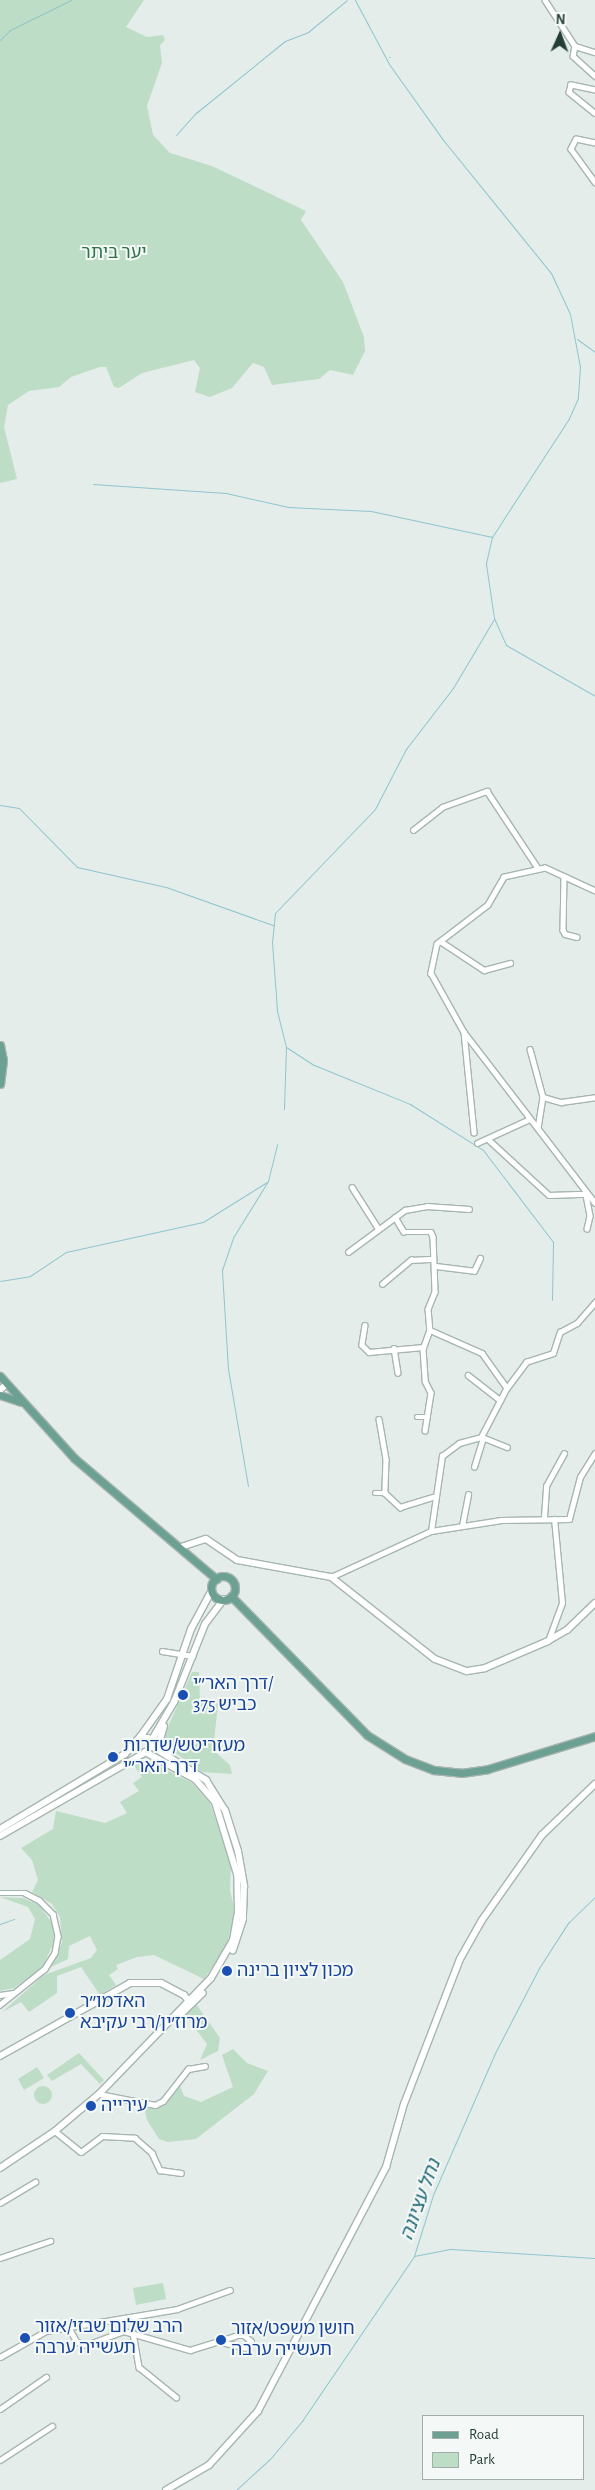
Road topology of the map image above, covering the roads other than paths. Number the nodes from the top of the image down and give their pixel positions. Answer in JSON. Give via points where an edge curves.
{"nodes":[{"id":1,"x":545,"y":0,"type":"edge"},
{"id":2,"x":575,"y":46,"type":"junction"},
{"id":3,"x":595,"y":52,"type":"edge"},
{"id":4,"x":595,"y":76,"type":"edge"},
{"id":5,"x":595,"y":90,"type":"edge"},
{"id":6,"x":595,"y":113,"type":"edge"},
{"id":7,"x":595,"y":143,"type":"edge"},
{"id":8,"x":595,"y":182,"type":"edge"},
{"id":9,"x":413,"y":830,"type":"dead end"},
{"id":10,"x":538,"y":868,"type":"junction"},
{"id":11,"x":564,"y":876,"type":"junction"},
{"id":12,"x":595,"y":891,"type":"edge"},
{"id":13,"x":577,"y":937,"type":"dead end"},
{"id":14,"x":440,"y":941,"type":"junction"},
{"id":15,"x":510,"y":963,"type":"dead end"},
{"id":16,"x":464,"y":1032,"type":"junction"},
{"id":17,"x":0,"y":1044,"type":"edge"},
{"id":18,"x":530,"y":1049,"type":"dead end"},
{"id":19,"x":0,"y":1084,"type":"edge"},
{"id":20,"x":595,"y":1097,"type":"edge"},
{"id":21,"x":543,"y":1098,"type":"junction"},
{"id":22,"x":530,"y":1118,"type":"junction"},
{"id":23,"x":538,"y":1128,"type":"junction"},
{"id":24,"x":474,"y":1133,"type":"dead end"},
{"id":25,"x":489,"y":1140,"type":"junction"},
{"id":26,"x":477,"y":1143,"type":"dead end"},
{"id":27,"x":352,"y":1187,"type":"dead end"},
{"id":28,"x":586,"y":1194,"type":"junction"},
{"id":29,"x":595,"y":1202,"type":"edge"},
{"id":30,"x":469,"y":1209,"type":"dead end"},
{"id":31,"x":395,"y":1217,"type":"junction"},
{"id":32,"x":378,"y":1228,"type":"junction"},
{"id":33,"x":587,"y":1229,"type":"dead end"},
{"id":34,"x":348,"y":1252,"type":"dead end"},
{"id":35,"x":433,"y":1258,"type":"junction"},
{"id":36,"x":480,"y":1258,"type":"dead end"},
{"id":37,"x":436,"y":1266,"type":"junction"},
{"id":38,"x":382,"y":1284,"type":"dead end"},
{"id":39,"x":595,"y":1302,"type":"edge"},
{"id":40,"x":365,"y":1325,"type":"dead end"},
{"id":41,"x":430,"y":1330,"type":"junction"},
{"id":42,"x":423,"y":1347,"type":"junction"},
{"id":43,"x":394,"y":1348,"type":"junction"},
{"id":44,"x":398,"y":1373,"type":"dead end"},
{"id":45,"x":468,"y":1375,"type":"dead end"},
{"id":46,"x":0,"y":1376,"type":"edge"},
{"id":47,"x":3,"y":1383,"type":"edge"},
{"id":48,"x":507,"y":1388,"type":"junction"},
{"id":49,"x":0,"y":1390,"type":"edge"},
{"id":50,"x":0,"y":1395,"type":"edge"},
{"id":51,"x":500,"y":1400,"type":"junction"},
{"id":52,"x":25,"y":1405,"type":"junction"},
{"id":53,"x":417,"y":1417,"type":"dead end"},
{"id":54,"x":428,"y":1417,"type":"junction"},
{"id":55,"x":380,"y":1419,"type":"dead end"},
{"id":56,"x":425,"y":1431,"type":"dead end"},
{"id":57,"x":482,"y":1437,"type":"junction"},
{"id":58,"x":506,"y":1447,"type":"dead end"},
{"id":59,"x":595,"y":1453,"type":"edge"},
{"id":60,"x":564,"y":1454,"type":"dead end"},
{"id":61,"x":474,"y":1467,"type":"dead end"},
{"id":62,"x":375,"y":1493,"type":"dead end"},
{"id":63,"x":385,"y":1493,"type":"junction"},
{"id":64,"x":468,"y":1495,"type":"dead end"},
{"id":65,"x":433,"y":1497,"type":"junction"},
{"id":66,"x":544,"y":1517,"type":"junction"},
{"id":67,"x":554,"y":1519,"type":"junction"},
{"id":68,"x":462,"y":1526,"type":"junction"},
{"id":69,"x":431,"y":1531,"type":"junction"},
{"id":70,"x":181,"y":1547,"type":"junction"},
{"id":71,"x":331,"y":1576,"type":"junction"},
{"id":72,"x":216,"y":1579,"type":"junction"},
{"id":73,"x":212,"y":1590,"type":"junction"},
{"id":74,"x":228,"y":1598,"type":"junction"},
{"id":75,"x":595,"y":1603,"type":"edge"},
{"id":76,"x":548,"y":1641,"type":"junction"},
{"id":77,"x":162,"y":1651,"type":"dead end"},
{"id":78,"x":182,"y":1653,"type":"junction"},
{"id":79,"x":193,"y":1656,"type":"junction"},
{"id":80,"x":169,"y":1712,"type":"junction"},
{"id":81,"x":595,"y":1736,"type":"edge"},
{"id":82,"x":137,"y":1740,"type":"junction"},
{"id":83,"x":150,"y":1744,"type":"junction"},
{"id":84,"x":144,"y":1752,"type":"junction"},
{"id":85,"x":183,"y":1764,"type":"junction"},
{"id":86,"x":595,"y":1784,"type":"edge"},
{"id":87,"x":0,"y":1829,"type":"edge"},
{"id":88,"x":0,"y":1836,"type":"edge"},
{"id":89,"x":1,"y":1893,"type":"edge"},
{"id":90,"x":15,"y":1993,"type":"junction"},
{"id":91,"x":0,"y":1995,"type":"edge"},
{"id":92,"x":189,"y":2002,"type":"junction"},
{"id":93,"x":0,"y":2005,"type":"edge"},
{"id":94,"x":0,"y":2056,"type":"edge"},
{"id":95,"x":205,"y":2066,"type":"dead end"},
{"id":96,"x":98,"y":2094,"type":"junction"},
{"id":97,"x":55,"y":2131,"type":"junction"},
{"id":98,"x":0,"y":2168,"type":"edge"},
{"id":99,"x":181,"y":2173,"type":"dead end"},
{"id":100,"x":35,"y":2182,"type":"dead end"},
{"id":101,"x":0,"y":2203,"type":"edge"},
{"id":102,"x":50,"y":2241,"type":"dead end"},
{"id":103,"x":0,"y":2258,"type":"edge"},
{"id":104,"x":230,"y":2290,"type":"dead end"},
{"id":105,"x":68,"y":2326,"type":"junction"},
{"id":106,"x":132,"y":2333,"type":"junction"},
{"id":107,"x":220,"y":2342,"type":"junction"},
{"id":108,"x":0,"y":2357,"type":"edge"},
{"id":109,"x":46,"y":2377,"type":"dead end"},
{"id":110,"x":176,"y":2397,"type":"dead end"},
{"id":111,"x":0,"y":2409,"type":"edge"},
{"id":112,"x":52,"y":2426,"type":"dead end"},
{"id":113,"x":0,"y":2460,"type":"edge"},
{"id":114,"x":166,"y":2490,"type":"edge"}],
"edges":[{"from":1,"to":2,"type":"street"},
{"from":2,"to":3,"type":"street"},
{"from":2,"to":4,"type":"street","via":[[573,56]]},
{"from":5,"to":6,"type":"street","via":[[571,86],[569,92]]},
{"from":7,"to":8,"type":"street","via":[[576,139],[570,149]]},
{"from":9,"to":10,"type":"street","via":[[442,806],[487,791]]},
{"from":10,"to":11,"type":"street"},
{"from":10,"to":14,"type":"street","via":[[504,876],[488,905]]},
{"from":11,"to":12,"type":"street"},
{"from":11,"to":13,"type":"street","via":[[564,930],[565,934]]},
{"from":14,"to":15,"type":"street","via":[[484,970]]},
{"from":14,"to":16,"type":"street","via":[[433,953],[431,974]]},
{"from":16,"to":22,"type":"street"},
{"from":16,"to":24,"type":"street"},
{"from":17,"to":19,"type":"main road"},
{"from":18,"to":21,"type":"street"},
{"from":20,"to":21,"type":"street","via":[[561,1102]]},
{"from":21,"to":23,"type":"street"},
{"from":22,"to":23,"type":"street"},
{"from":22,"to":25,"type":"street"},
{"from":23,"to":28,"type":"street"},
{"from":25,"to":26,"type":"street"},
{"from":25,"to":28,"type":"street","via":[[549,1195]]},
{"from":27,"to":32,"type":"street"},
{"from":28,"to":29,"type":"street"},
{"from":28,"to":33,"type":"street","via":[[590,1216]]},
{"from":30,"to":31,"type":"street","via":[[418,1207]]},
{"from":31,"to":32,"type":"street"},
{"from":31,"to":35,"type":"street","via":[[404,1232],[431,1232]]},
{"from":32,"to":34,"type":"street"},
{"from":35,"to":37,"type":"street"},
{"from":35,"to":38,"type":"street","via":[[411,1260]]},
{"from":36,"to":37,"type":"street","via":[[474,1271]]},
{"from":37,"to":41,"type":"street","via":[[434,1295],[428,1312]]},
{"from":39,"to":48,"type":"street","via":[[576,1323],[560,1332],[553,1353],[529,1359]]},
{"from":40,"to":43,"type":"street","via":[[362,1336],[366,1350]]},
{"from":41,"to":42,"type":"street"},
{"from":41,"to":48,"type":"street","via":[[482,1353]]},
{"from":42,"to":43,"type":"street"},
{"from":42,"to":54,"type":"street","via":[[424,1385],[430,1390]]},
{"from":43,"to":44,"type":"street"},
{"from":45,"to":51,"type":"street"},
{"from":46,"to":47,"type":"main road"},
{"from":47,"to":49,"type":"street"},
{"from":47,"to":52,"type":"main road"},
{"from":48,"to":51,"type":"street"},
{"from":50,"to":52,"type":"main road"},
{"from":51,"to":57,"type":"street"},
{"from":52,"to":70,"type":"main road","via":[[74,1458]]},
{"from":53,"to":54,"type":"street"},
{"from":54,"to":56,"type":"street"},
{"from":55,"to":63,"type":"street","via":[[386,1459]]},
{"from":57,"to":58,"type":"street"},
{"from":57,"to":61,"type":"street"},
{"from":57,"to":65,"type":"street","via":[[459,1443],[442,1456]]},
{"from":59,"to":67,"type":"street","via":[[580,1477],[570,1517]]},
{"from":60,"to":66,"type":"street","via":[[548,1481]]},
{"from":62,"to":63,"type":"street"},
{"from":63,"to":65,"type":"street","via":[[400,1507]]},
{"from":64,"to":68,"type":"street"},
{"from":65,"to":69,"type":"street"},
{"from":66,"to":67,"type":"street"},
{"from":66,"to":68,"type":"street"},
{"from":67,"to":76,"type":"street","via":[[562,1603]]},
{"from":68,"to":69,"type":"street"},
{"from":69,"to":71,"type":"street"},
{"from":70,"to":71,"type":"street","via":[[206,1539],[237,1560]]},
{"from":70,"to":72,"type":"main road"},
{"from":71,"to":76,"type":"street","via":[[435,1659],[456,1668],[485,1668]]},
{"from":72,"to":73,"type":"main road"},
{"from":72,"to":74,"type":"main road","via":[[226,1577],[233,1581]]},
{"from":73,"to":74,"type":"main road"},
{"from":73,"to":78,"type":"street"},
{"from":74,"to":79,"type":"street","via":[[205,1624]]},
{"from":74,"to":81,"type":"main road","via":[[367,1735],[405,1759],[434,1770],[461,1773],[488,1769]]},
{"from":75,"to":76,"type":"street","via":[[566,1630]]},
{"from":77,"to":78,"type":"street"},
{"from":78,"to":79,"type":"street"},
{"from":78,"to":82,"type":"street","via":[[167,1699]]},
{"from":79,"to":80,"type":"street"},
{"from":80,"to":83,"type":"street"},
{"from":80,"to":85,"type":"street","via":[[160,1739],[164,1749]]},
{"from":82,"to":83,"type":"street"},
{"from":82,"to":84,"type":"street","via":[[136,1750]]},
{"from":82,"to":87,"type":"street","via":[[125,1754]]},
{"from":83,"to":84,"type":"street"},
{"from":83,"to":85,"type":"street"},
{"from":84,"to":88,"type":"street"},
{"from":84,"to":92,"type":"street","via":[[185,1772],[207,1790],[219,1812],[235,1863],[238,1901],[233,1940],[218,1969]]},
{"from":85,"to":92,"type":"street","via":[[206,1780],[220,1800],[238,1851],[244,1886],[243,1918],[233,1952],[221,1972]]},
{"from":86,"to":114,"type":"street","via":[[542,1835],[482,1920],[460,1959],[404,2104],[386,2167],[258,2411],[210,2465]]},
{"from":89,"to":90,"type":"street","via":[[25,1893],[39,1900],[53,1914],[58,1928],[50,1962]]},
{"from":90,"to":91,"type":"street"},
{"from":90,"to":93,"type":"street"},
{"from":92,"to":94,"type":"street","via":[[154,1981],[130,1983]]},
{"from":92,"to":96,"type":"street"},
{"from":95,"to":96,"type":"street","via":[[188,2069],[163,2101],[155,2106]]},
{"from":96,"to":97,"type":"street"},
{"from":97,"to":98,"type":"street"},
{"from":97,"to":99,"type":"street","via":[[81,2152],[102,2136],[135,2138],[152,2152],[160,2170]]},
{"from":100,"to":101,"type":"street"},
{"from":102,"to":103,"type":"street"},
{"from":104,"to":105,"type":"street","via":[[177,2309]]},
{"from":105,"to":106,"type":"street","via":[[77,2342],[86,2345],[110,2334]]},
{"from":105,"to":108,"type":"street","via":[[36,2334]]},
{"from":106,"to":107,"type":"street","via":[[190,2350]]},
{"from":106,"to":110,"type":"street","via":[[138,2366]]},
{"from":107,"to":107,"type":"street","via":[[242,2348],[250,2344],[248,2338],[241,2336]]},
{"from":109,"to":111,"type":"street"},
{"from":112,"to":113,"type":"street"}]}
